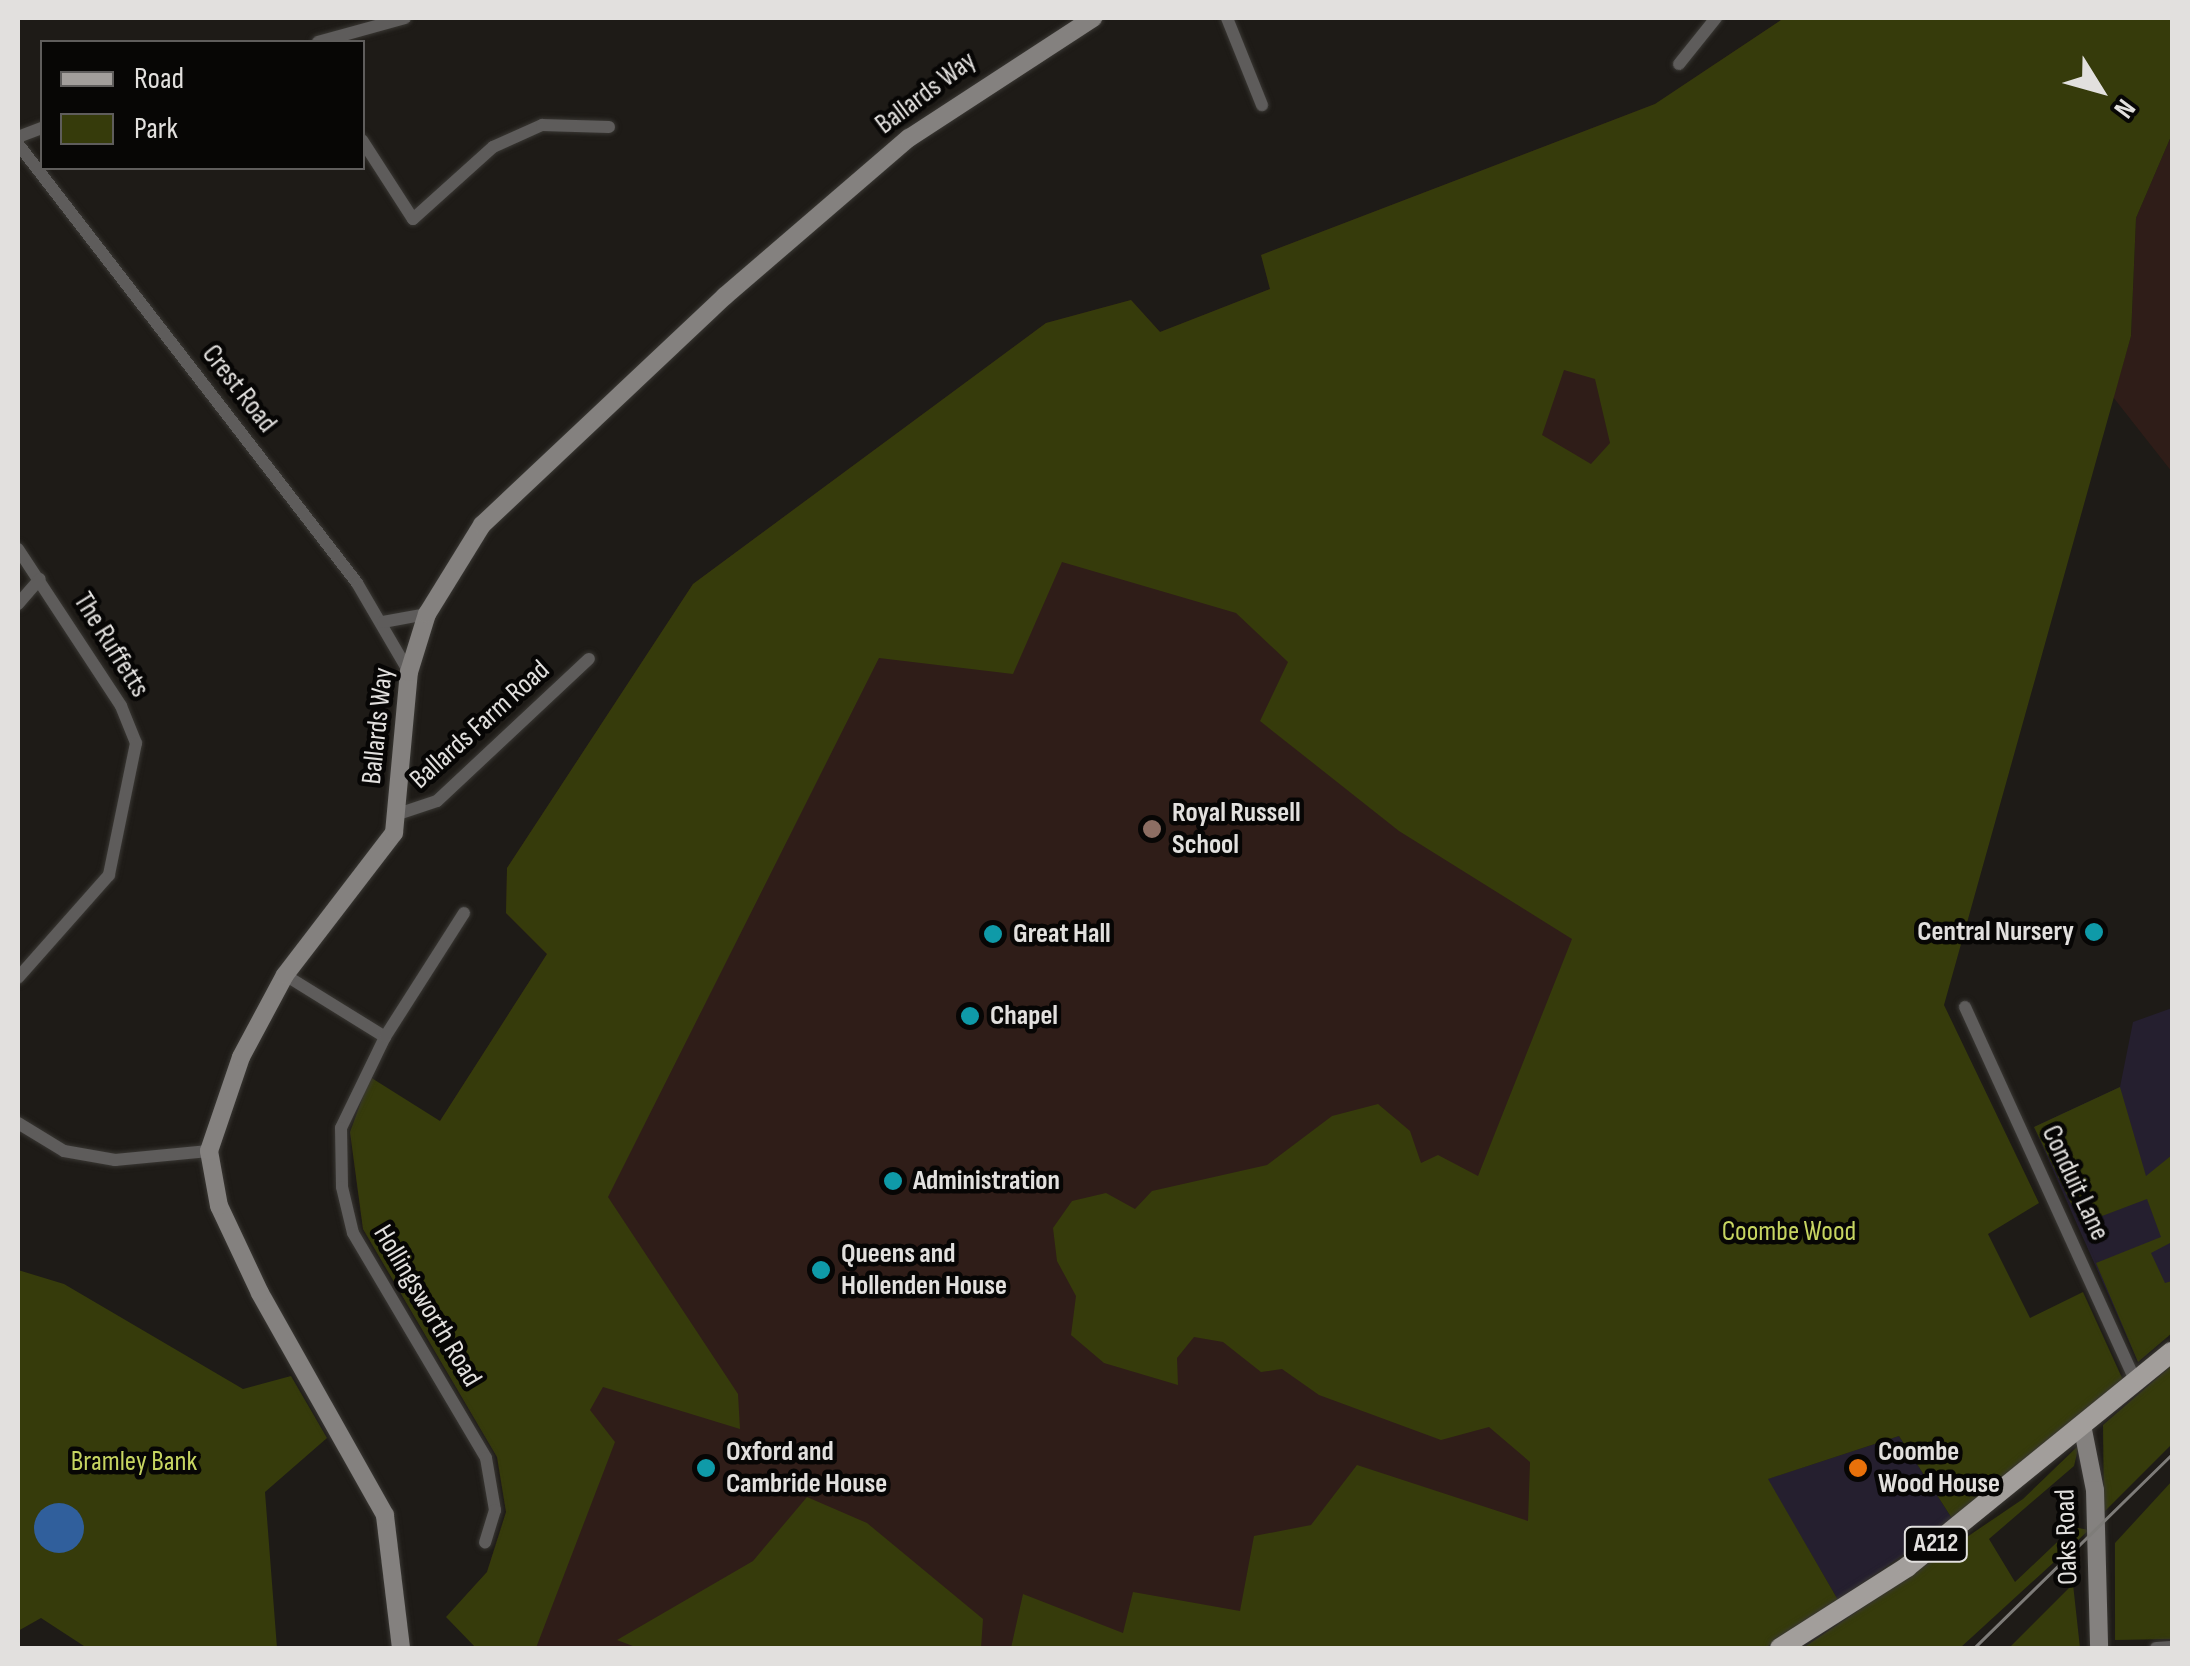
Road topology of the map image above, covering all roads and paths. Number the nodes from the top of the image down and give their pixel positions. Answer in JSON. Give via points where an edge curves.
{"nodes":[{"id":1,"x":405,"y":18,"type":"edge"},
{"id":2,"x":1092,"y":18,"type":"edge"},
{"id":3,"x":1227,"y":18,"type":"edge"},
{"id":4,"x":1716,"y":18,"type":"edge"},
{"id":5,"x":325,"y":40,"type":"edge"},
{"id":6,"x":1679,"y":64,"type":"dead end"},
{"id":7,"x":1262,"y":106,"type":"dead end"},
{"id":8,"x":609,"y":127,"type":"dead end"},
{"id":9,"x":18,"y":140,"type":"edge"},
{"id":10,"x":365,"y":145,"type":"edge"},
{"id":11,"x":40,"y":169,"type":"edge"},
{"id":12,"x":41,"y":170,"type":"edge"},
{"id":13,"x":18,"y":549,"type":"edge"},
{"id":14,"x":40,"y":580,"type":"junction"},
{"id":15,"x":18,"y":604,"type":"edge"},
{"id":16,"x":427,"y":614,"type":"junction"},
{"id":17,"x":383,"y":622,"type":"junction"},
{"id":18,"x":589,"y":659,"type":"dead end"},
{"id":19,"x":409,"y":672,"type":"junction"},
{"id":20,"x":398,"y":814,"type":"junction"},
{"id":21,"x":464,"y":913,"type":"dead end"},
{"id":22,"x":285,"y":975,"type":"junction"},
{"id":23,"x":18,"y":978,"type":"edge"},
{"id":24,"x":1966,"y":1007,"type":"dead end"},
{"id":25,"x":385,"y":1037,"type":"junction"},
{"id":26,"x":18,"y":1123,"type":"edge"},
{"id":27,"x":209,"y":1151,"type":"junction"},
{"id":28,"x":2172,"y":1352,"type":"edge"},
{"id":29,"x":2136,"y":1383,"type":"junction"},
{"id":30,"x":2082,"y":1425,"type":"junction"},
{"id":31,"x":484,"y":1542,"type":"dead end"},
{"id":32,"x":2172,"y":1647,"type":"edge"},
{"id":33,"x":402,"y":1648,"type":"edge"},
{"id":34,"x":1780,"y":1648,"type":"edge"},
{"id":35,"x":2099,"y":1648,"type":"edge"},
{"id":36,"x":2156,"y":1648,"type":"edge"}],
"edges":[{"from":1,"to":5,"type":"street"},
{"from":2,"to":16,"type":"street","name":"Ballards Way","via":[[908,138],[725,296],[482,524]]},
{"from":3,"to":7,"type":"street"},
{"from":4,"to":6,"type":"street"},
{"from":8,"to":10,"type":"street","via":[[542,125],[493,147],[413,218]]},
{"from":9,"to":11,"type":"street","name":"Crest Road"},
{"from":12,"to":17,"type":"street","name":"Crest Road"},
{"from":13,"to":14,"type":"street","name":"The Ruffetts"},
{"from":14,"to":15,"type":"street"},
{"from":14,"to":23,"type":"street","name":"The Ruffetts","via":[[131,724],[135,767],[109,875]]},
{"from":16,"to":17,"type":"street"},
{"from":16,"to":19,"type":"street","name":"Ballards Way"},
{"from":17,"to":19,"type":"street","name":"Crest Road"},
{"from":18,"to":20,"type":"street","name":"Ballards Farm Road","via":[[437,800]]},
{"from":19,"to":20,"type":"street","name":"Ballards Way"},
{"from":20,"to":22,"type":"street","name":"Ballards Way","via":[[394,833]]},
{"from":21,"to":25,"type":"street","name":"Hollingsworth Road"},
{"from":22,"to":25,"type":"street"},
{"from":22,"to":27,"type":"street","name":"Ballards Way","via":[[241,1057]]},
{"from":24,"to":29,"type":"street","name":"Conduit Lane"},
{"from":25,"to":31,"type":"street","name":"Hollingsworth Road","via":[[341,1128],[342,1186],[352,1234],[486,1458],[495,1510]]},
{"from":26,"to":27,"type":"street","via":[[64,1151],[115,1160]]},
{"from":27,"to":33,"type":"street","name":"Ballards Way","via":[[219,1206],[260,1293],[385,1516],[400,1582]]},
{"from":28,"to":29,"type":"main road","number":"A212"},
{"from":29,"to":30,"type":"main road","number":"A212"},
{"from":30,"to":34,"type":"main road","number":"A212","via":[[1907,1567]]},
{"from":30,"to":35,"type":"street","name":"Oaks Road","via":[[2095,1490]]},
{"from":32,"to":36,"type":"street"}]}
